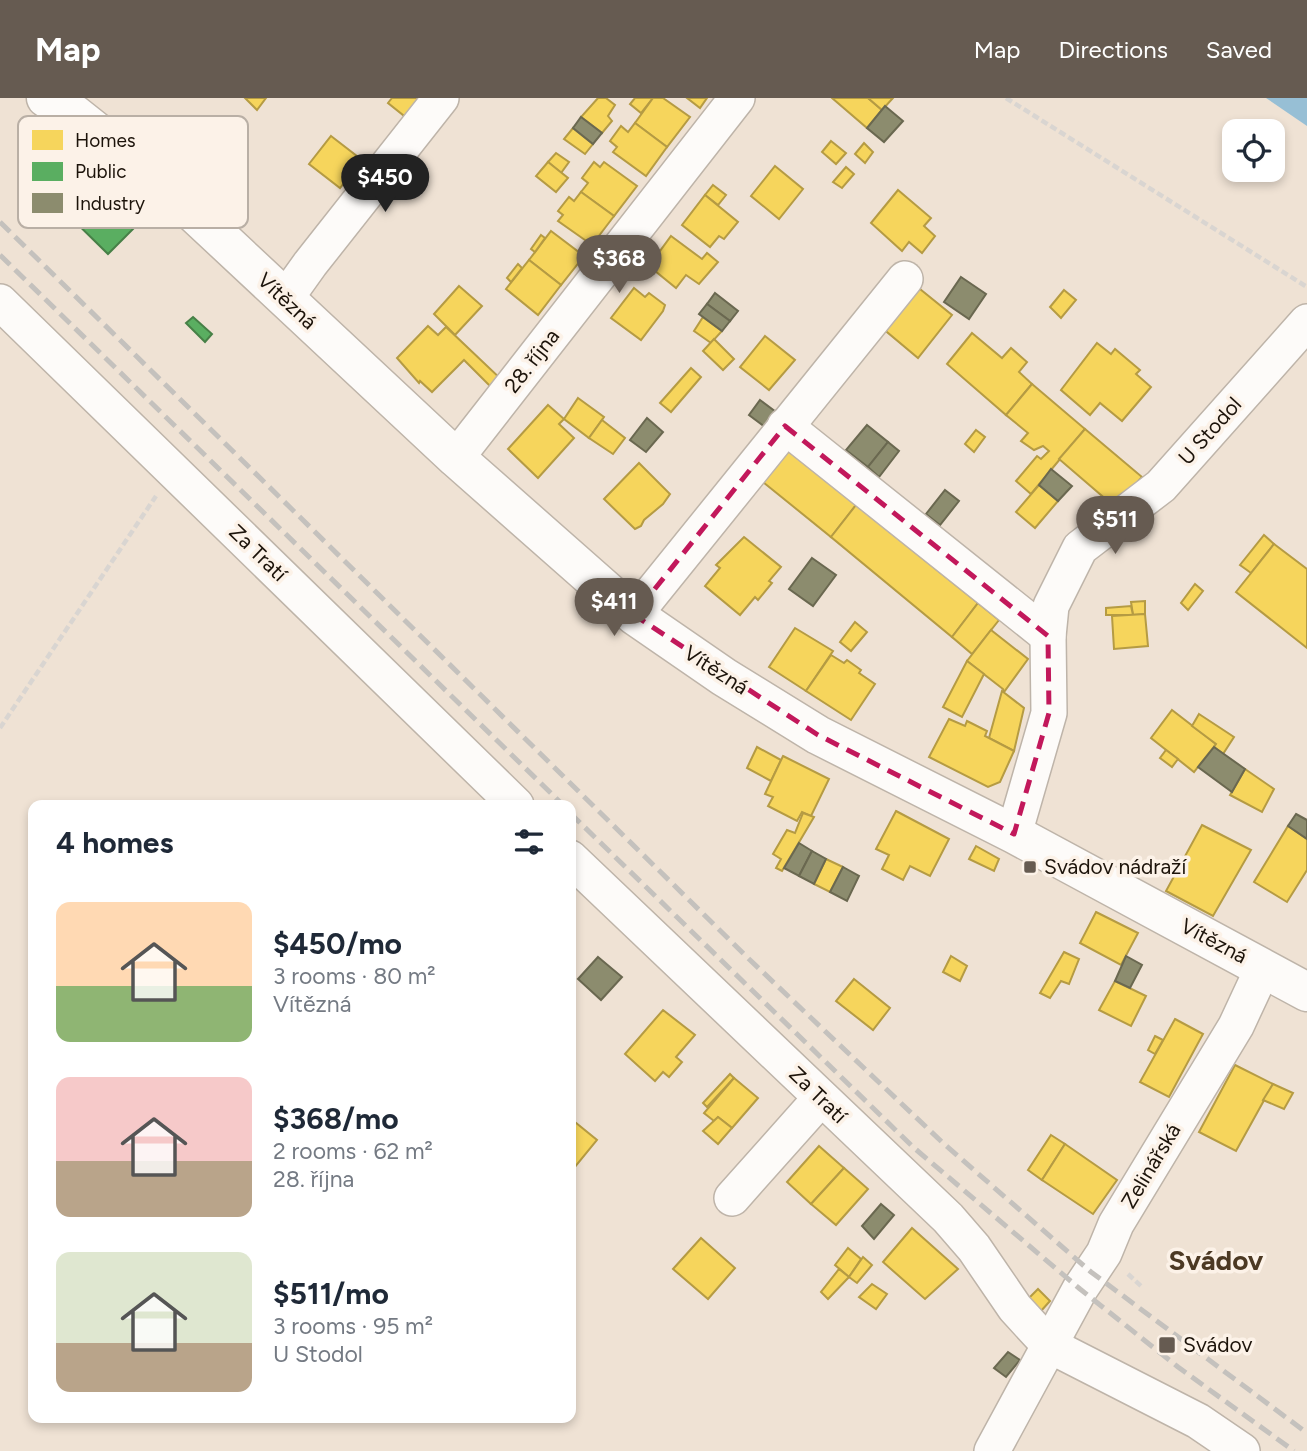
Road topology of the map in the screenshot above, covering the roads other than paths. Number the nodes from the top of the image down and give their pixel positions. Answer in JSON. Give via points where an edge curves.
{"nodes":[{"id":1,"x":441,"y":98,"type":"edge"},
{"id":2,"x":737,"y":98,"type":"edge"},
{"id":3,"x":69,"y":103,"type":"edge"},
{"id":4,"x":84,"y":116,"type":"edge"},
{"id":5,"x":210,"y":228,"type":"edge"},
{"id":6,"x":905,"y":279,"type":"dead end"},
{"id":7,"x":285,"y":299,"type":"junction"},
{"id":8,"x":0,"y":302,"type":"edge"},
{"id":9,"x":1307,"y":322,"type":"edge"},
{"id":10,"x":785,"y":426,"type":"junction"},
{"id":11,"x":456,"y":458,"type":"junction"},
{"id":12,"x":634,"y":615,"type":"junction"},
{"id":13,"x":1048,"y":636,"type":"junction"},
{"id":14,"x":511,"y":800,"type":"edge"},
{"id":15,"x":1014,"y":834,"type":"junction"},
{"id":16,"x":576,"y":864,"type":"edge"},
{"id":17,"x":1263,"y":968,"type":"junction"},
{"id":18,"x":1307,"y":991,"type":"edge"},
{"id":19,"x":821,"y":1098,"type":"junction"},
{"id":20,"x":732,"y":1198,"type":"dead end"},
{"id":21,"x":1044,"y":1354,"type":"junction"},
{"id":22,"x":992,"y":1451,"type":"edge"},
{"id":23,"x":1242,"y":1451,"type":"edge"}],
"edges":[{"from":1,"to":7,"type":"street"},
{"from":2,"to":11,"type":"street","name":"28. října"},
{"from":3,"to":4,"type":"main road","name":"Vítězná"},
{"from":5,"to":7,"type":"main road","name":"Vítězná"},
{"from":6,"to":10,"type":"street"},
{"from":7,"to":11,"type":"main road","name":"Vítězná"},
{"from":8,"to":14,"type":"street","name":"Za Tratí"},
{"from":9,"to":13,"type":"street","name":"U Stodol","via":[[1161,486],[1080,548],[1051,606]]},
{"from":10,"to":12,"type":"street"},
{"from":10,"to":13,"type":"street"},
{"from":11,"to":12,"type":"main road","name":"Vítězná"},
{"from":12,"to":15,"type":"main road","name":"Vítězná","via":[[818,735]]},
{"from":13,"to":15,"type":"street","name":"U Stodol","via":[[1049,713]]},
{"from":15,"to":17,"type":"main road","name":"Vítězná"},
{"from":16,"to":19,"type":"street","name":"Za Tratí"},
{"from":17,"to":18,"type":"main road","name":"Vítězná"},
{"from":17,"to":21,"type":"street","name":"Zelinářská","via":[[1236,1026],[1116,1224],[1104,1253]]},
{"from":19,"to":20,"type":"street"},
{"from":19,"to":21,"type":"street","name":"Za Tratí","via":[[948,1218],[974,1248]]},
{"from":21,"to":22,"type":"street","name":"Zelinářská"},
{"from":21,"to":23,"type":"street","via":[[1198,1421]]}]}
